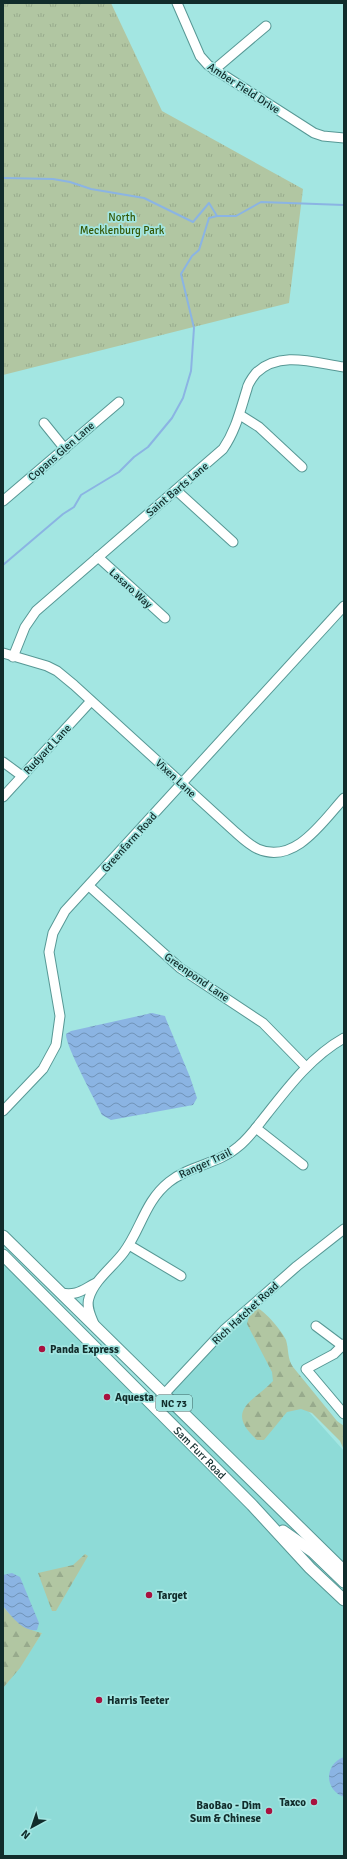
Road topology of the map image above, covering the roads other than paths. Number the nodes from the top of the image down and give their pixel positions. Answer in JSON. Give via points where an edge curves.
{"nodes":[{"id":1,"x":177,"y":3,"type":"edge"},
{"id":2,"x":266,"y":26,"type":"dead end"},
{"id":3,"x":214,"y":70,"type":"junction"},
{"id":4,"x":344,"y":138,"type":"edge"},
{"id":5,"x":344,"y":368,"type":"edge"},
{"id":6,"x":119,"y":402,"type":"dead end"},
{"id":7,"x":240,"y":415,"type":"junction"},
{"id":8,"x":44,"y":423,"type":"dead end"},
{"id":9,"x":65,"y":449,"type":"junction"},
{"id":10,"x":302,"y":467,"type":"dead end"},
{"id":11,"x":176,"y":490,"type":"junction"},
{"id":12,"x":3,"y":501,"type":"edge"},
{"id":13,"x":233,"y":542,"type":"dead end"},
{"id":14,"x":98,"y":557,"type":"junction"},
{"id":15,"x":344,"y":606,"type":"edge"},
{"id":16,"x":165,"y":618,"type":"dead end"},
{"id":17,"x":3,"y":653,"type":"edge"},
{"id":18,"x":13,"y":657,"type":"junction"},
{"id":19,"x":91,"y":701,"type":"junction"},
{"id":20,"x":3,"y":762,"type":"edge"},
{"id":21,"x":22,"y":776,"type":"junction"},
{"id":22,"x":182,"y":783,"type":"junction"},
{"id":23,"x":3,"y":797,"type":"edge"},
{"id":24,"x":344,"y":798,"type":"edge"},
{"id":25,"x":89,"y":886,"type":"junction"},
{"id":26,"x":344,"y":1038,"type":"edge"},
{"id":27,"x":306,"y":1067,"type":"junction"},
{"id":28,"x":3,"y":1111,"type":"edge"},
{"id":29,"x":256,"y":1128,"type":"junction"},
{"id":30,"x":303,"y":1166,"type":"dead end"},
{"id":31,"x":344,"y":1229,"type":"edge"},
{"id":32,"x":3,"y":1236,"type":"edge"},
{"id":33,"x":129,"y":1245,"type":"junction"},
{"id":34,"x":3,"y":1255,"type":"edge"},
{"id":35,"x":181,"y":1276,"type":"dead end"},
{"id":36,"x":97,"y":1283,"type":"junction"},
{"id":37,"x":61,"y":1293,"type":"junction"},
{"id":38,"x":95,"y":1326,"type":"junction"},
{"id":39,"x":316,"y":1326,"type":"dead end"},
{"id":40,"x":343,"y":1346,"type":"edge"},
{"id":41,"x":164,"y":1394,"type":"junction"},
{"id":42,"x":153,"y":1406,"type":"junction"},
{"id":43,"x":344,"y":1414,"type":"edge"},
{"id":44,"x":273,"y":1526,"type":"junction"},
{"id":45,"x":344,"y":1571,"type":"edge"},
{"id":46,"x":344,"y":1582,"type":"edge"},
{"id":47,"x":344,"y":1600,"type":"edge"}],
"edges":[{"from":1,"to":3,"type":"street","name":"Amber Field Drive","via":[[200,56]]},
{"from":2,"to":3,"type":"street"},
{"from":3,"to":4,"type":"street","name":"Amber Field Drive","via":[[314,133]]},
{"from":5,"to":7,"type":"street","name":"Saint Barts Lane","via":[[292,359],[272,362],[250,380]]},
{"from":6,"to":9,"type":"street","name":"Copans Glen Lane"},
{"from":7,"to":10,"type":"street","via":[[259,427]]},
{"from":7,"to":11,"type":"street","name":"Saint Barts Lane","via":[[224,449]]},
{"from":8,"to":9,"type":"street"},
{"from":9,"to":12,"type":"street","name":"Copans Glen Lane"},
{"from":11,"to":13,"type":"street"},
{"from":11,"to":14,"type":"street","name":"Saint Barts Lane"},
{"from":14,"to":16,"type":"street","name":"Lasaro Way"},
{"from":14,"to":18,"type":"street","name":"Saint Barts Lane","via":[[29,619]]},
{"from":15,"to":22,"type":"street","name":"Greenfarm Road"},
{"from":17,"to":18,"type":"street","name":"Vixen Lane"},
{"from":18,"to":19,"type":"street","name":"Vixen Lane","via":[[57,671]]},
{"from":19,"to":21,"type":"street","name":"Rudyard Lane"},
{"from":19,"to":22,"type":"street","name":"Vixen Lane"},
{"from":20,"to":21,"type":"street"},
{"from":21,"to":23,"type":"street","name":"Rudyard Lane"},
{"from":22,"to":24,"type":"street","name":"Vixen Lane","via":[[238,835],[256,848],[268,852],[294,848],[308,837]]},
{"from":22,"to":25,"type":"street","name":"Greenfarm Road"},
{"from":25,"to":27,"type":"street","name":"Greenpond Lane","via":[[180,968],[263,1024]]},
{"from":25,"to":28,"type":"street","name":"Greenfarm Road","via":[[65,911],[50,944],[50,964],[60,1016],[56,1045],[44,1069]]},
{"from":26,"to":27,"type":"street","name":"Ranger Trail"},
{"from":27,"to":29,"type":"street","name":"Ranger Trail"},
{"from":29,"to":30,"type":"street"},
{"from":29,"to":33,"type":"street","name":"Ranger Trail","via":[[229,1154],[183,1173],[159,1190],[146,1208]]},
{"from":31,"to":41,"type":"street","name":"Rich Hatchet Road","via":[[248,1308]]},
{"from":32,"to":37,"type":"main road","name":"Sam Furr Road","number":"NC 73"},
{"from":33,"to":35,"type":"street"},
{"from":33,"to":36,"type":"street","name":"Ranger Trail"},
{"from":34,"to":42,"type":"main road","name":"Sam Furr Road","number":"NC 73"},
{"from":36,"to":37,"type":"street","name":"Ranger Trail","via":[[80,1293]]},
{"from":36,"to":38,"type":"street","name":"Ranger Trail","via":[[88,1305]]},
{"from":37,"to":38,"type":"main road","name":"Sam Furr Road","number":"NC 73"},
{"from":38,"to":41,"type":"main road","name":"Sam Furr Road","number":"NC 73"},
{"from":39,"to":40,"type":"street"},
{"from":40,"to":43,"type":"street","via":[[334,1354],[306,1369]]},
{"from":41,"to":42,"type":"street","name":"Rich Hatchet Road"},
{"from":41,"to":45,"type":"main road","name":"Sam Furr Road","number":"NC 73"},
{"from":42,"to":44,"type":"main road","name":"Sam Furr Road","number":"NC 73"},
{"from":44,"to":46,"type":"main road","via":[[313,1552]]},
{"from":44,"to":47,"type":"main road","name":"Sam Furr Road","number":"NC 73","via":[[310,1568]]}]}
